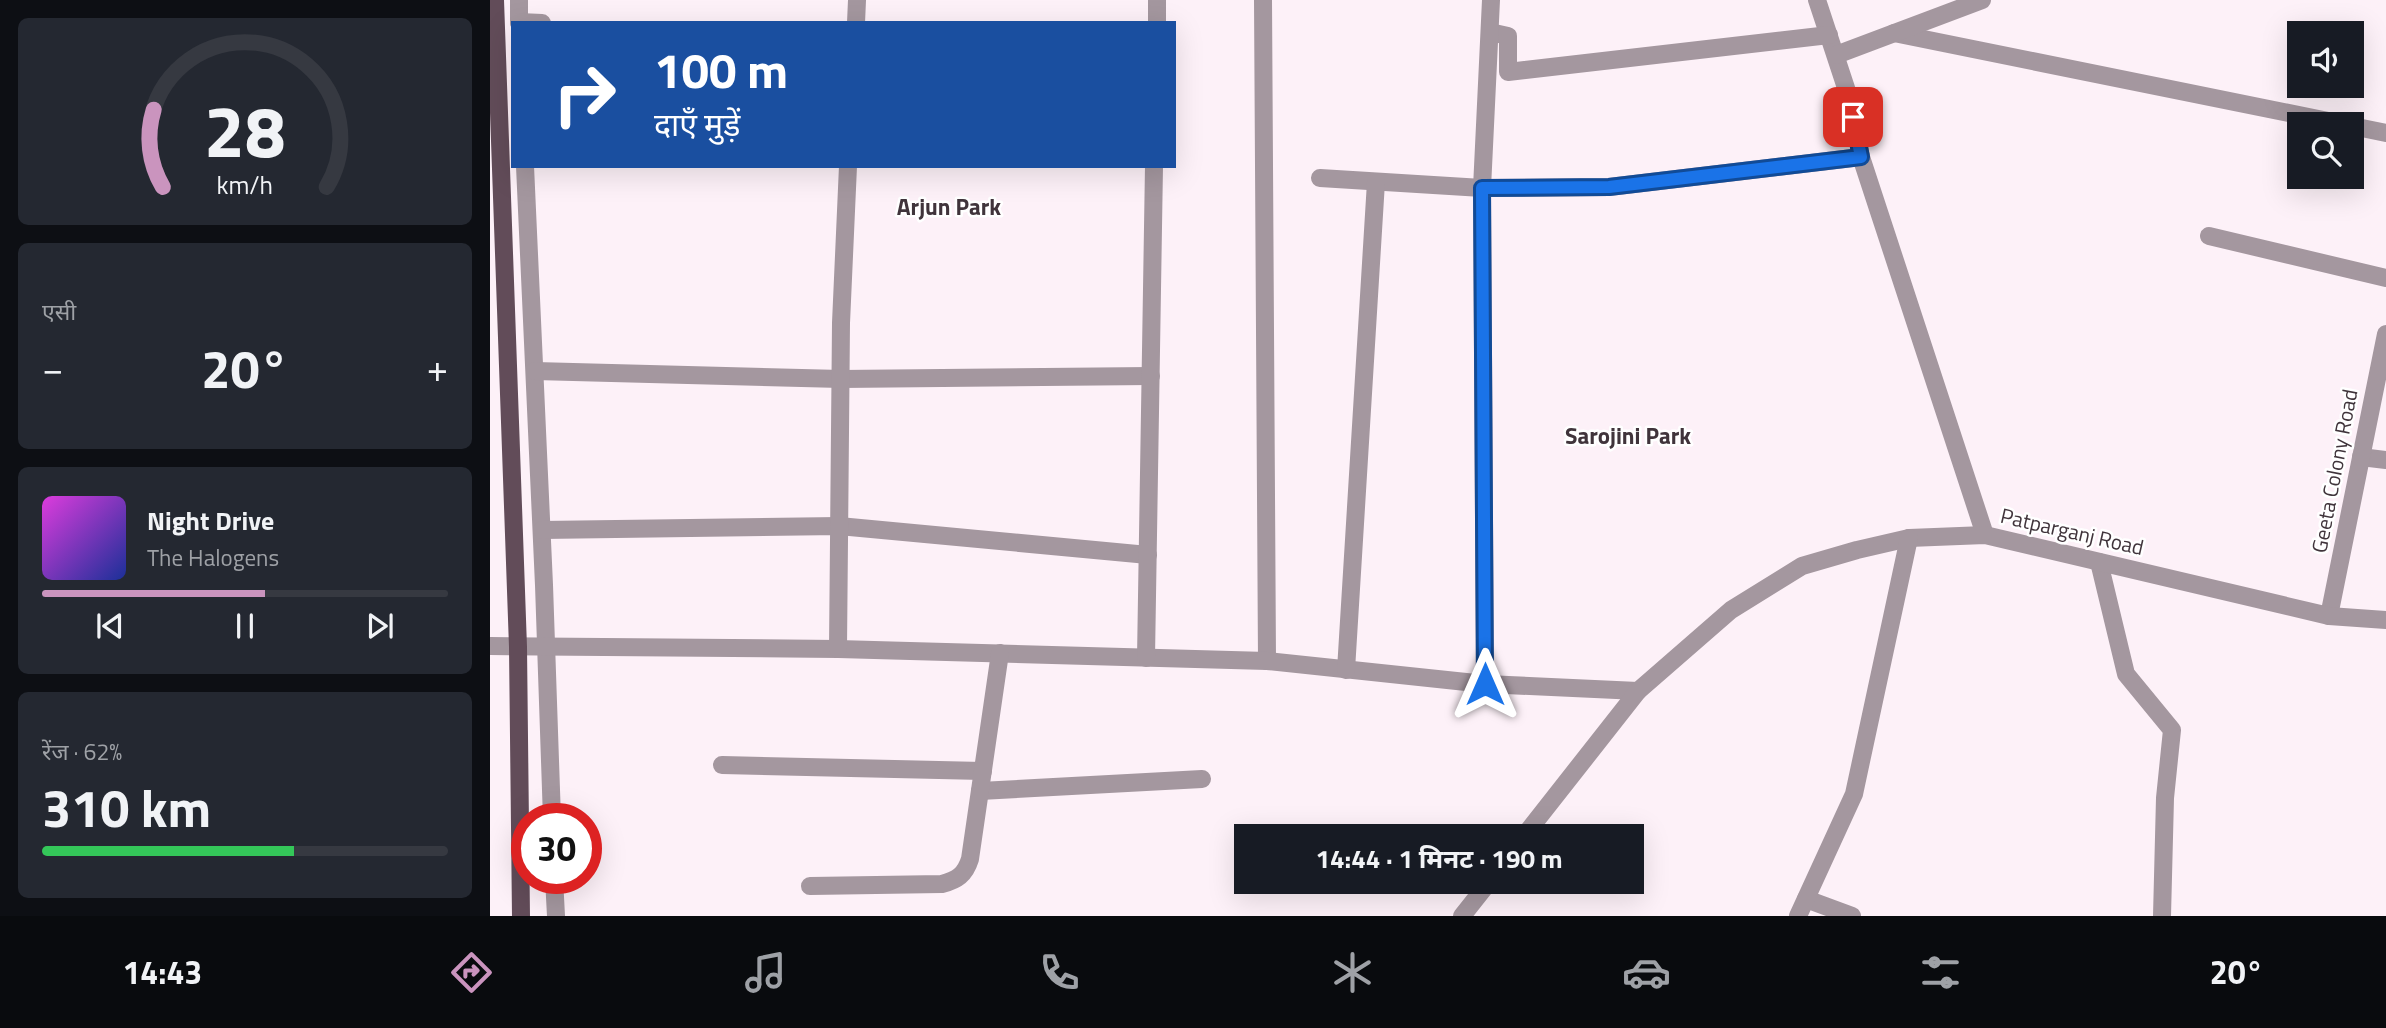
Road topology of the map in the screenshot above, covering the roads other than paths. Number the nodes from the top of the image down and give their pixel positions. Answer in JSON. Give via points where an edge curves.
{"nodes":[{"id":1,"x":495,"y":0,"type":"edge"},
{"id":2,"x":519,"y":0,"type":"edge"},
{"id":3,"x":857,"y":0,"type":"edge"},
{"id":4,"x":1157,"y":0,"type":"edge"},
{"id":5,"x":1263,"y":0,"type":"edge"},
{"id":6,"x":1491,"y":0,"type":"edge"},
{"id":7,"x":1817,"y":0,"type":"edge"},
{"id":8,"x":1982,"y":0,"type":"edge"},
{"id":9,"x":519,"y":21,"type":"edge"},
{"id":10,"x":856,"y":21,"type":"edge"},
{"id":11,"x":1157,"y":21,"type":"edge"},
{"id":12,"x":1490,"y":32,"type":"junction"},
{"id":13,"x":1894,"y":33,"type":"junction"},
{"id":14,"x":1829,"y":35,"type":"junction"},
{"id":15,"x":1836,"y":55,"type":"junction"},
{"id":16,"x":2287,"y":113,"type":"edge"},
{"id":17,"x":2364,"y":128,"type":"edge"},
{"id":18,"x":2386,"y":133,"type":"edge"},
{"id":19,"x":1861,"y":157,"type":"junction"},
{"id":20,"x":525,"y":168,"type":"edge"},
{"id":21,"x":848,"y":168,"type":"edge"},
{"id":22,"x":1154,"y":168,"type":"edge"},
{"id":23,"x":1320,"y":178,"type":"dead end"},
{"id":24,"x":1376,"y":182,"type":"junction"},
{"id":25,"x":1482,"y":188,"type":"junction"},
{"id":26,"x":2209,"y":236,"type":"dead end"},
{"id":27,"x":2386,"y":278,"type":"edge"},
{"id":28,"x":2386,"y":334,"type":"edge"},
{"id":29,"x":535,"y":370,"type":"junction"},
{"id":30,"x":1151,"y":376,"type":"junction"},
{"id":31,"x":841,"y":379,"type":"junction"},
{"id":32,"x":2361,"y":457,"type":"junction"},
{"id":33,"x":2386,"y":460,"type":"edge"},
{"id":34,"x":839,"y":526,"type":"junction"},
{"id":35,"x":542,"y":530,"type":"junction"},
{"id":36,"x":1985,"y":535,"type":"junction"},
{"id":37,"x":1909,"y":538,"type":"junction"},
{"id":38,"x":1148,"y":555,"type":"junction"},
{"id":39,"x":2099,"y":562,"type":"junction"},
{"id":40,"x":2329,"y":616,"type":"junction"},
{"id":41,"x":2386,"y":620,"type":"edge"},
{"id":42,"x":490,"y":646,"type":"edge"},
{"id":43,"x":518,"y":647,"type":"junction"},
{"id":44,"x":545,"y":647,"type":"junction"},
{"id":45,"x":838,"y":649,"type":"junction"},
{"id":46,"x":1000,"y":653,"type":"junction"},
{"id":47,"x":1146,"y":658,"type":"junction"},
{"id":48,"x":1267,"y":661,"type":"junction"},
{"id":49,"x":1346,"y":670,"type":"junction"},
{"id":50,"x":1485,"y":684,"type":"junction"},
{"id":51,"x":1638,"y":691,"type":"junction"},
{"id":52,"x":722,"y":765,"type":"dead end"},
{"id":53,"x":983,"y":771,"type":"junction"},
{"id":54,"x":1202,"y":779,"type":"dead end"},
{"id":55,"x":980,"y":791,"type":"junction"},
{"id":56,"x":551,"y":803,"type":"edge"},
{"id":57,"x":1533,"y":824,"type":"edge"},
{"id":58,"x":810,"y":886,"type":"dead end"},
{"id":59,"x":555,"y":894,"type":"edge"},
{"id":60,"x":1479,"y":894,"type":"edge"},
{"id":61,"x":1806,"y":899,"type":"junction"},
{"id":62,"x":521,"y":916,"type":"edge"},
{"id":63,"x":556,"y":916,"type":"edge"},
{"id":64,"x":1462,"y":916,"type":"edge"},
{"id":65,"x":1798,"y":916,"type":"edge"},
{"id":66,"x":1852,"y":916,"type":"edge"},
{"id":67,"x":2162,"y":916,"type":"edge"}],
"edges":[{"from":1,"to":43,"type":"main road"},
{"from":2,"to":9,"type":"street"},
{"from":3,"to":10,"type":"street"},
{"from":4,"to":11,"type":"street"},
{"from":5,"to":48,"type":"street"},
{"from":6,"to":12,"type":"street"},
{"from":7,"to":14,"type":"street"},
{"from":8,"to":13,"type":"street"},
{"from":12,"to":14,"type":"street","via":[[1508,36],[1508,72]]},
{"from":12,"to":25,"type":"street"},
{"from":13,"to":15,"type":"street"},
{"from":13,"to":16,"type":"street"},
{"from":14,"to":15,"type":"street"},
{"from":15,"to":19,"type":"street"},
{"from":17,"to":18,"type":"street"},
{"from":19,"to":25,"type":"street","via":[[1609,187]]},
{"from":19,"to":36,"type":"street"},
{"from":20,"to":29,"type":"street"},
{"from":21,"to":31,"type":"street"},
{"from":22,"to":30,"type":"street"},
{"from":23,"to":24,"type":"street"},
{"from":24,"to":25,"type":"street"},
{"from":24,"to":49,"type":"street"},
{"from":25,"to":50,"type":"street"},
{"from":26,"to":27,"type":"street"},
{"from":28,"to":32,"type":"street","name":"Geeta Colony Road"},
{"from":29,"to":31,"type":"street"},
{"from":29,"to":35,"type":"street"},
{"from":30,"to":31,"type":"street"},
{"from":30,"to":38,"type":"street"},
{"from":31,"to":34,"type":"street"},
{"from":32,"to":33,"type":"street"},
{"from":32,"to":40,"type":"street","name":"Geeta Colony Road"},
{"from":34,"to":35,"type":"street"},
{"from":34,"to":38,"type":"street"},
{"from":34,"to":45,"type":"street"},
{"from":35,"to":44,"type":"street"},
{"from":36,"to":37,"type":"street","name":"Patparganj Road"},
{"from":36,"to":39,"type":"street","name":"Patparganj Road"},
{"from":37,"to":51,"type":"street","name":"Patparganj Road","via":[[1802,566],[1731,610]]},
{"from":37,"to":61,"type":"street","via":[[1854,794]]},
{"from":38,"to":47,"type":"street"},
{"from":39,"to":40,"type":"street","name":"Patparganj Road"},
{"from":39,"to":67,"type":"street","via":[[2126,674],[2172,730]]},
{"from":40,"to":41,"type":"street","name":"Patparganj Road"},
{"from":42,"to":43,"type":"street"},
{"from":43,"to":44,"type":"street"},
{"from":43,"to":62,"type":"main road"},
{"from":44,"to":45,"type":"street"},
{"from":44,"to":56,"type":"street"},
{"from":45,"to":46,"type":"street"},
{"from":46,"to":47,"type":"street"},
{"from":46,"to":53,"type":"street"},
{"from":47,"to":48,"type":"street"},
{"from":48,"to":49,"type":"street"},
{"from":49,"to":50,"type":"street"},
{"from":50,"to":51,"type":"street"},
{"from":51,"to":57,"type":"street","name":"Patparganj Road"},
{"from":52,"to":53,"type":"street"},
{"from":53,"to":55,"type":"street"},
{"from":54,"to":55,"type":"street"},
{"from":55,"to":58,"type":"street","via":[[970,859],[957,881]]},
{"from":59,"to":63,"type":"street"},
{"from":60,"to":64,"type":"street"},
{"from":61,"to":65,"type":"street"},
{"from":61,"to":66,"type":"street"}]}
